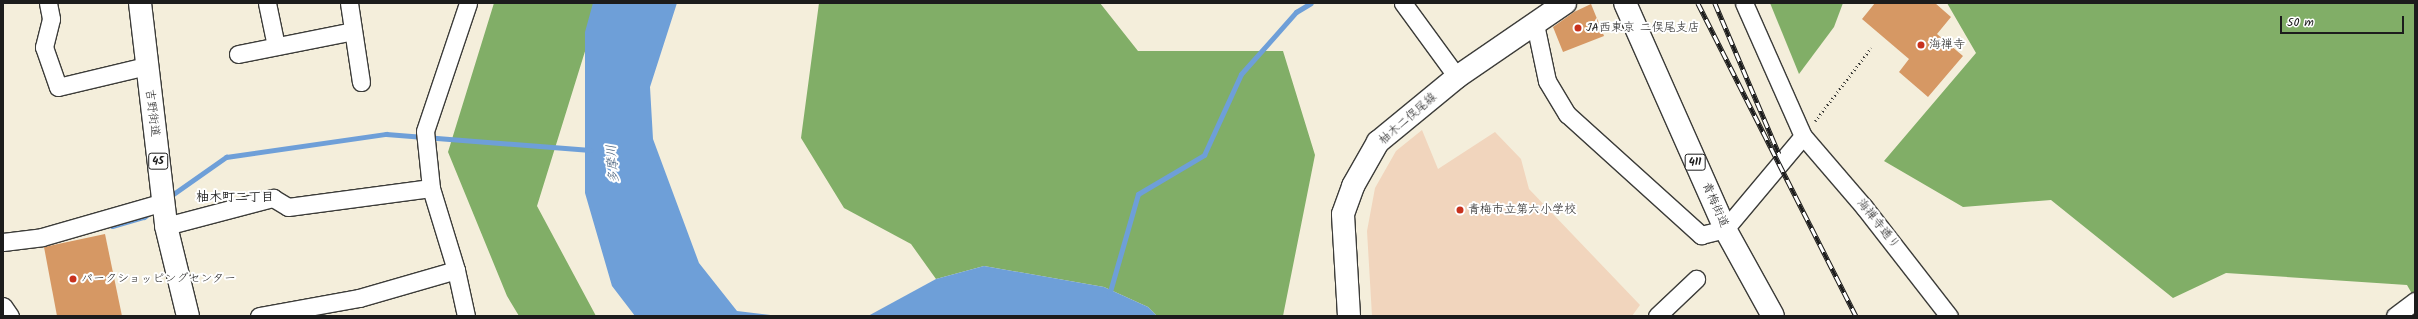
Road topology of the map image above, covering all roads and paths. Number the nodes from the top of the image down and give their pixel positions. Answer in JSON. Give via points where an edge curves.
{"nodes":[{"id":1,"x":48,"y":3,"type":"edge"},
{"id":2,"x":140,"y":3,"type":"edge"},
{"id":3,"x":267,"y":3,"type":"edge"},
{"id":4,"x":349,"y":3,"type":"edge"},
{"id":5,"x":468,"y":3,"type":"edge"},
{"id":6,"x":1403,"y":3,"type":"edge"},
{"id":7,"x":1565,"y":3,"type":"edge"},
{"id":8,"x":1625,"y":3,"type":"edge"},
{"id":9,"x":1744,"y":3,"type":"edge"},
{"id":10,"x":1535,"y":24,"type":"junction"},
{"id":11,"x":353,"y":31,"type":"junction"},
{"id":12,"x":276,"y":46,"type":"junction"},
{"id":13,"x":1871,"y":48,"type":"dead end"},
{"id":14,"x":238,"y":54,"type":"dead end"},
{"id":15,"x":146,"y":66,"type":"junction"},
{"id":16,"x":1457,"y":77,"type":"junction"},
{"id":17,"x":361,"y":82,"type":"dead end"},
{"id":18,"x":1803,"y":136,"type":"junction"},
{"id":19,"x":431,"y":188,"type":"junction"},
{"id":20,"x":163,"y":202,"type":"junction"},
{"id":21,"x":166,"y":226,"type":"junction"},
{"id":22,"x":1725,"y":229,"type":"junction"},
{"id":23,"x":3,"y":242,"type":"edge"},
{"id":24,"x":456,"y":270,"type":"junction"},
{"id":25,"x":1696,"y":279,"type":"dead end"},
{"id":26,"x":2415,"y":301,"type":"edge"},
{"id":27,"x":3,"y":306,"type":"edge"},
{"id":28,"x":10,"y":316,"type":"edge"},
{"id":29,"x":188,"y":316,"type":"edge"},
{"id":30,"x":259,"y":316,"type":"edge"},
{"id":31,"x":466,"y":316,"type":"edge"},
{"id":32,"x":1349,"y":316,"type":"edge"},
{"id":33,"x":1657,"y":316,"type":"edge"},
{"id":34,"x":1773,"y":316,"type":"edge"},
{"id":35,"x":1949,"y":316,"type":"edge"},
{"id":36,"x":2395,"y":316,"type":"edge"}],
"edges":[{"from":1,"to":15,"type":"street","via":[[51,19],[44,47],[58,87]]},
{"from":2,"to":15,"type":"main road","name":"吉野街道","number":"45"},
{"from":3,"to":12,"type":"street"},
{"from":4,"to":11,"type":"street"},
{"from":5,"to":19,"type":"street","via":[[425,131]]},
{"from":6,"to":16,"type":"street"},
{"from":7,"to":10,"type":"main road","name":"柚木二俣尾線"},
{"from":8,"to":22,"type":"main road","name":"青梅街道","number":"411"},
{"from":9,"to":18,"type":"street","name":"海禅寺通り"},
{"from":10,"to":16,"type":"main road","name":"柚木二俣尾線"},
{"from":10,"to":22,"type":"street","via":[[1547,81],[1567,114],[1702,235]]},
{"from":11,"to":12,"type":"street"},
{"from":11,"to":17,"type":"street"},
{"from":12,"to":14,"type":"street"},
{"from":13,"to":18,"type":"path"},
{"from":15,"to":20,"type":"main road","name":"吉野街道","number":"45"},
{"from":16,"to":32,"type":"main road","name":"柚木二俣尾線","via":[[1378,142],[1353,186],[1343,214]]},
{"from":18,"to":22,"type":"street"},
{"from":18,"to":35,"type":"street","name":"海禅寺通り","via":[[1864,207]]},
{"from":19,"to":21,"type":"street","via":[[288,207],[273,198]]},
{"from":19,"to":24,"type":"street"},
{"from":20,"to":21,"type":"main road","name":"吉野街道","number":"45"},
{"from":20,"to":23,"type":"street","via":[[42,238]]},
{"from":21,"to":29,"type":"main road","name":"吉野街道","number":"45"},
{"from":22,"to":34,"type":"main road","name":"青梅街道","number":"411"},
{"from":24,"to":30,"type":"street","via":[[359,298]]},
{"from":24,"to":31,"type":"street"},
{"from":25,"to":33,"type":"street"},
{"from":26,"to":36,"type":"street"},
{"from":27,"to":28,"type":"street"}]}
